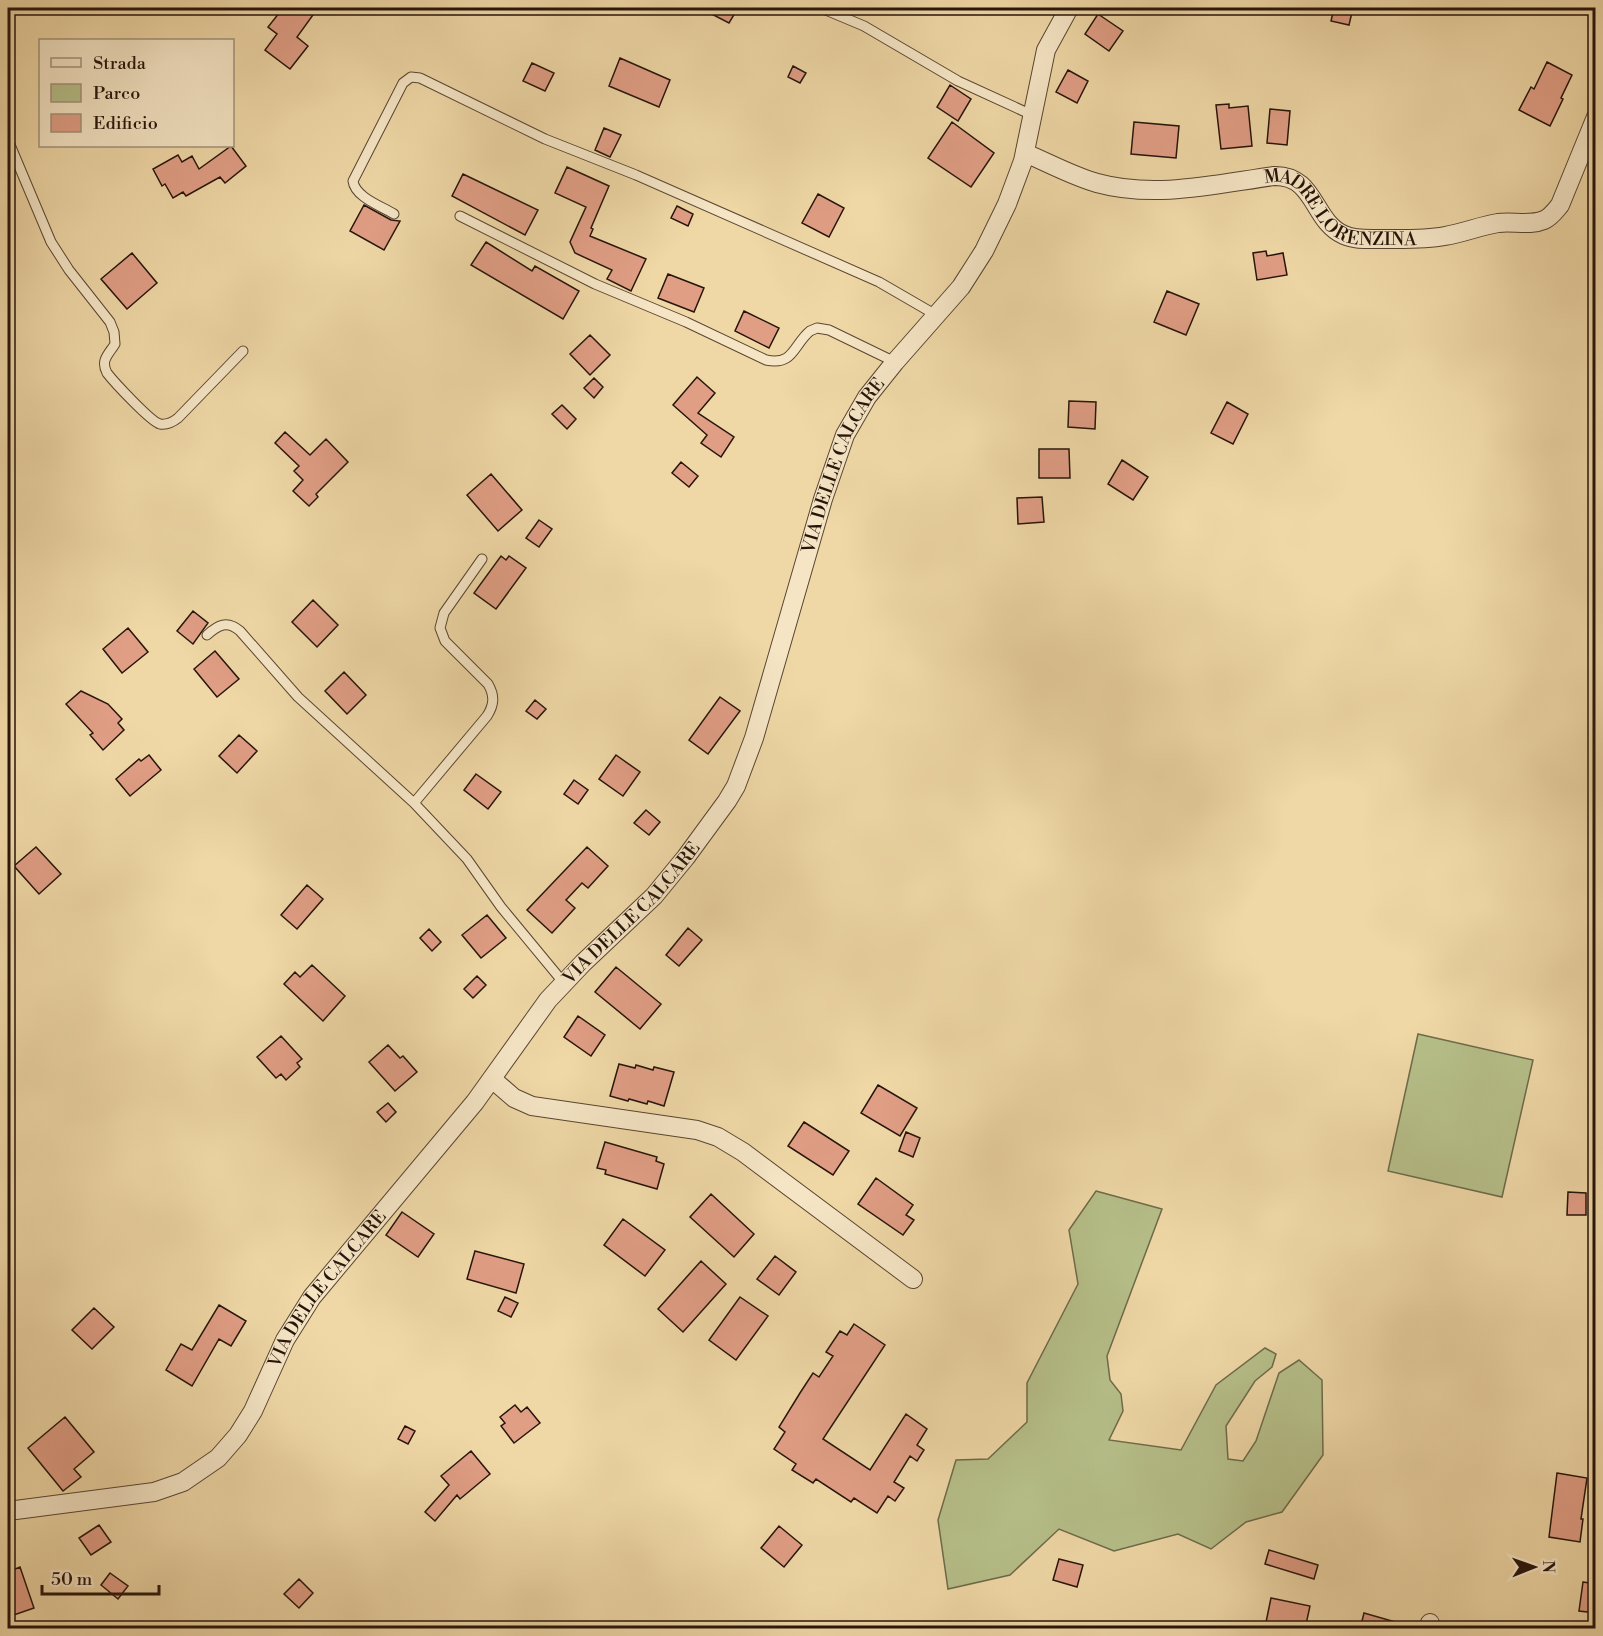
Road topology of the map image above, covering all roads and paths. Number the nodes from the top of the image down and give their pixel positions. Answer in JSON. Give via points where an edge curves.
{"nodes":[{"id":1,"x":821,"y":8,"type":"edge"},
{"id":2,"x":1068,"y":8,"type":"edge"},
{"id":3,"x":1032,"y":115,"type":"junction"},
{"id":4,"x":1596,"y":117,"type":"edge"},
{"id":5,"x":8,"y":140,"type":"edge"},
{"id":6,"x":1025,"y":153,"type":"junction"},
{"id":7,"x":394,"y":214,"type":"dead end"},
{"id":8,"x":460,"y":216,"type":"dead end"},
{"id":9,"x":936,"y":315,"type":"junction"},
{"id":10,"x":243,"y":351,"type":"dead end"},
{"id":11,"x":894,"y":362,"type":"junction"},
{"id":12,"x":482,"y":559,"type":"dead end"},
{"id":13,"x":207,"y":635,"type":"dead end"},
{"id":14,"x":414,"y":803,"type":"junction"},
{"id":15,"x":563,"y":982,"type":"junction"},
{"id":16,"x":492,"y":1079,"type":"junction"},
{"id":17,"x":913,"y":1279,"type":"dead end"},
{"id":18,"x":8,"y":1511,"type":"edge"}],
"edges":[{"from":1,"to":3,"type":"lane","via":[[864,26],[958,81]]},
{"from":2,"to":3,"type":"street","name":"VIA DELLE CALCARE","via":[[1046,50]]},
{"from":3,"to":6,"type":"street","name":"VIA DELLE CALCARE"},
{"from":4,"to":6,"type":"street","name":"MADRE LORENZINA","via":[[1560,205],[1551,217],[1539,222],[1498,223],[1418,240],[1343,234],[1326,220],[1305,187],[1286,176],[1173,190],[1132,189],[1088,180]]},
{"from":5,"to":10,"type":"lane","via":[[51,242],[113,327],[115,344],[105,359],[107,373],[151,418],[161,424],[178,418]]},
{"from":6,"to":9,"type":"street","name":"VIA DELLE CALCARE","via":[[984,251],[961,287]]},
{"from":7,"to":9,"type":"lane","via":[[360,194],[353,181],[403,83],[411,77],[420,78],[545,139],[879,282]]},
{"from":8,"to":11,"type":"lane","via":[[595,284],[766,360],[785,359],[806,334],[817,328]]},
{"from":9,"to":11,"type":"street","name":"VIA DELLE CALCARE"},
{"from":11,"to":15,"type":"street","name":"VIA DELLE CALCARE","via":[[867,398],[842,442],[754,738],[736,786],[661,887]]},
{"from":12,"to":14,"type":"lane","via":[[444,613],[440,628],[445,641],[490,688],[492,708]]},
{"from":13,"to":14,"type":"lane","via":[[220,625],[236,628],[303,702]]},
{"from":14,"to":15,"type":"lane","via":[[467,859]]},
{"from":15,"to":16,"type":"street","name":"VIA DELLE CALCARE"},
{"from":16,"to":17,"type":"street","via":[[514,1098],[532,1106],[687,1128],[718,1137]]},
{"from":16,"to":18,"type":"street","name":"VIA DELLE CALCARE","via":[[312,1297],[285,1340],[253,1411],[218,1458],[183,1482],[154,1492]]}]}
